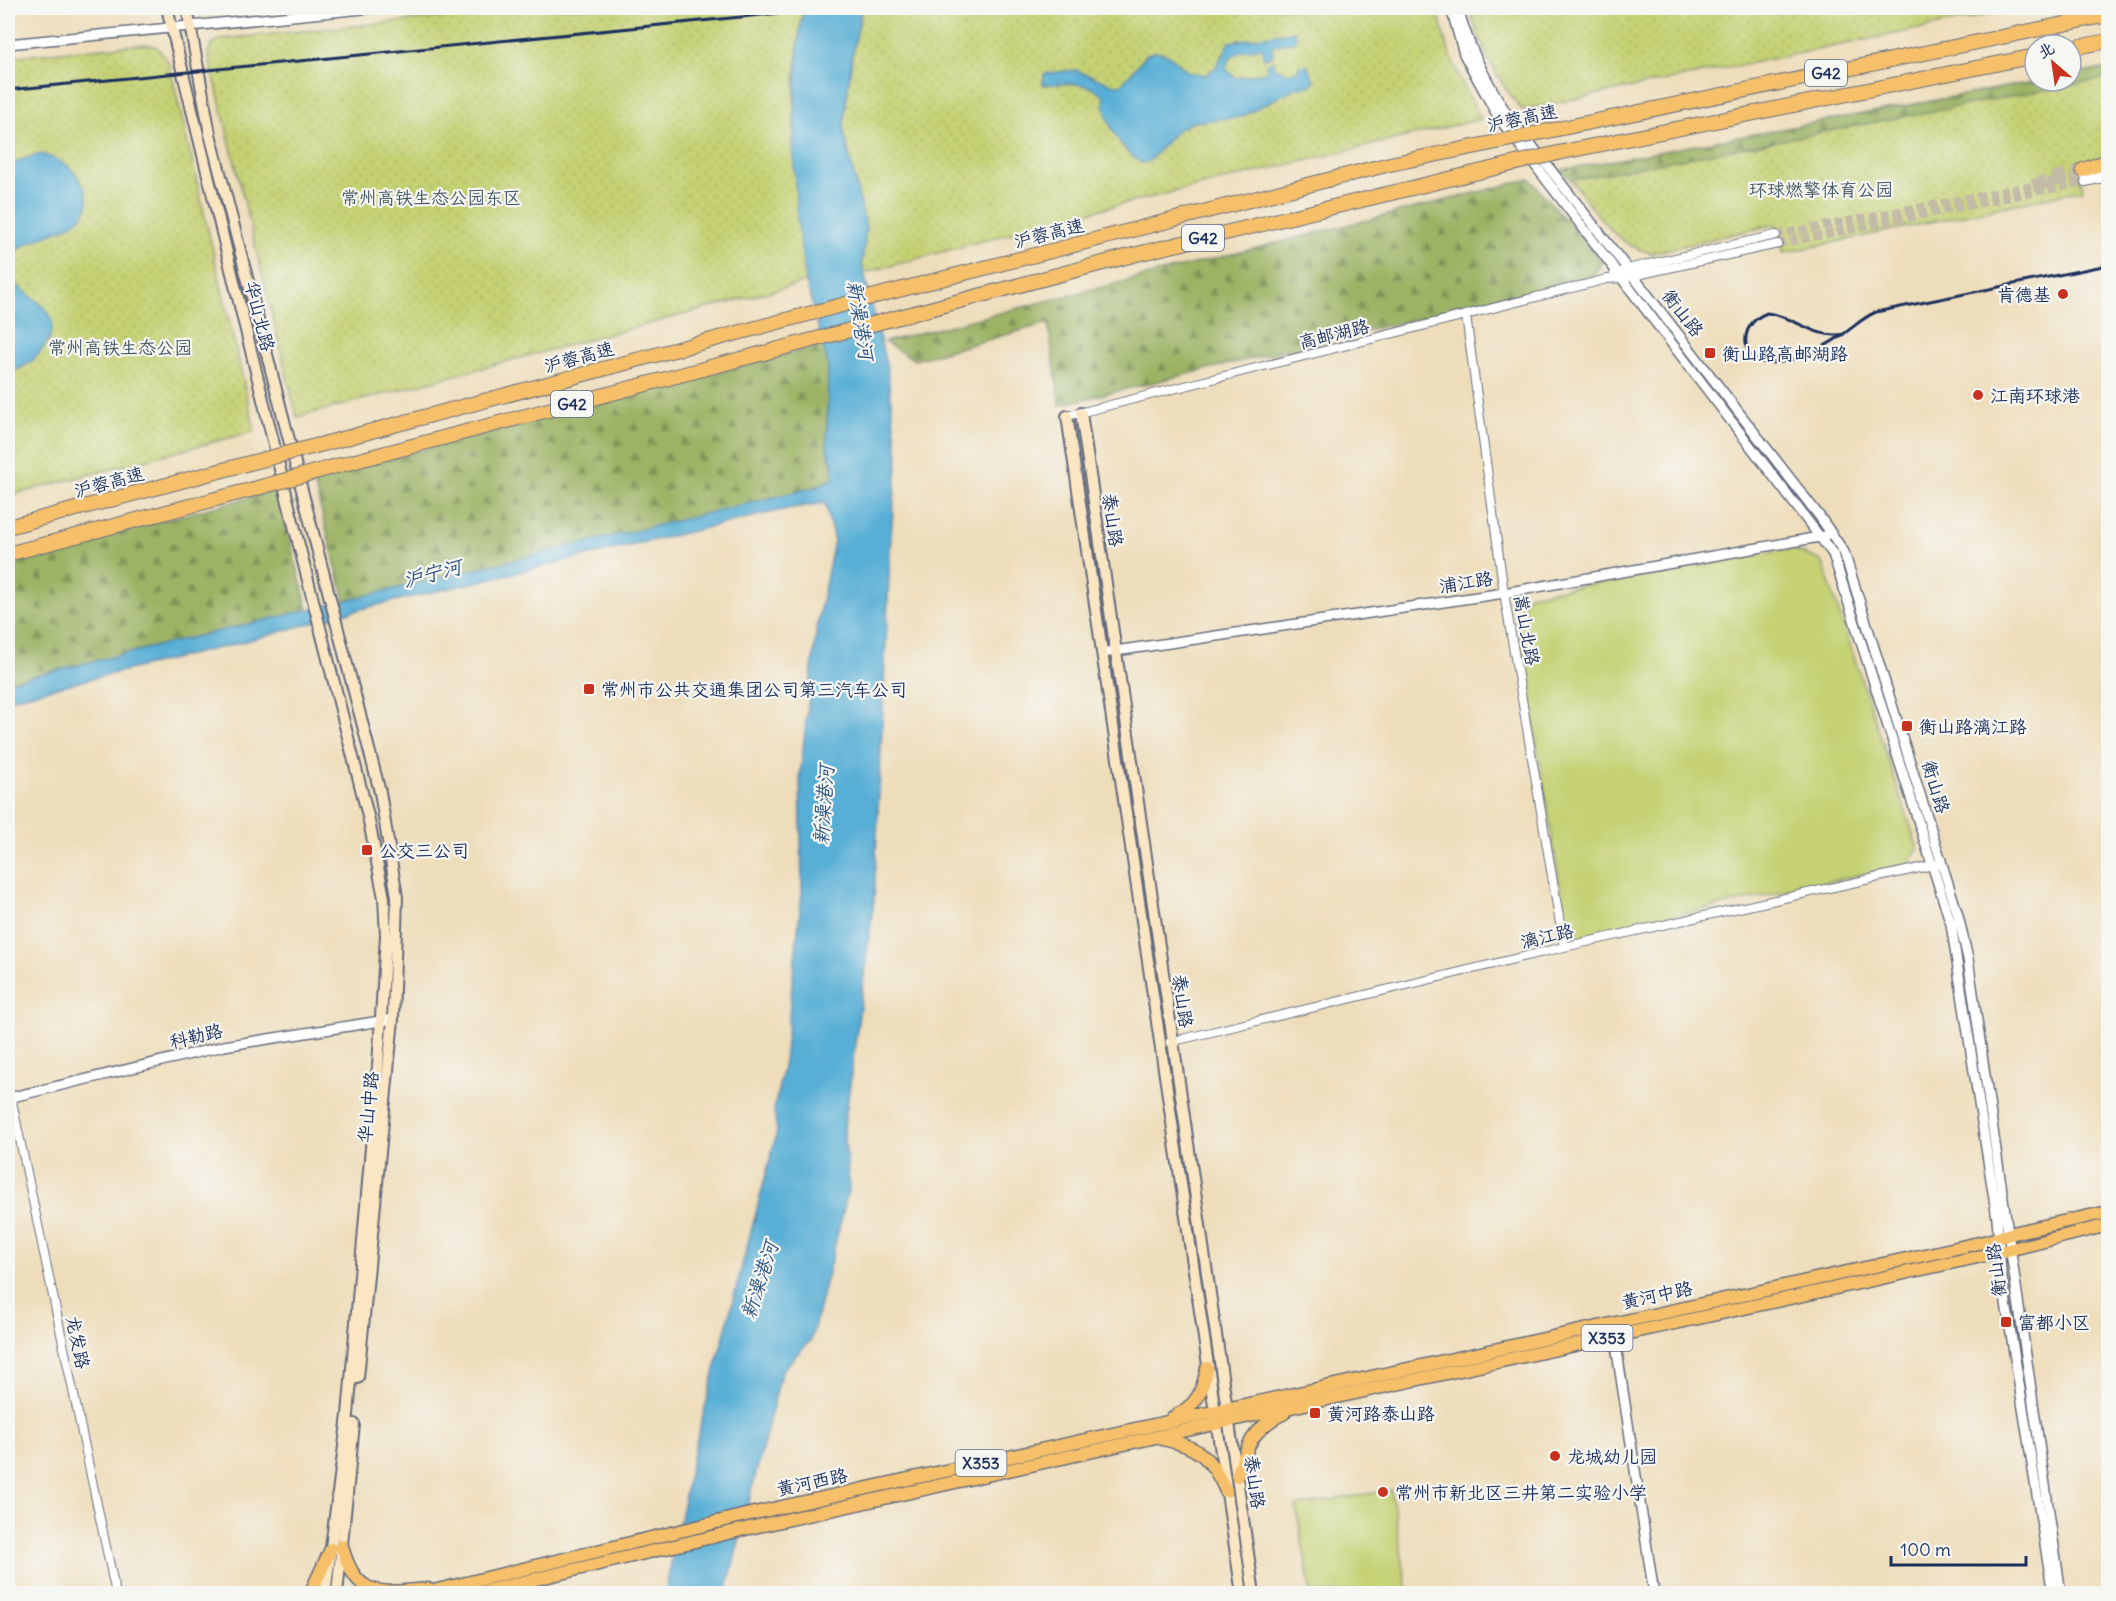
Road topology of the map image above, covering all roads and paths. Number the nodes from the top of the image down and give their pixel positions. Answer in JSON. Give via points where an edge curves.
{"nodes":[{"id":1,"x":167,"y":8,"type":"edge"},
{"id":2,"x":187,"y":8,"type":"edge"},
{"id":3,"x":373,"y":8,"type":"edge"},
{"id":4,"x":1450,"y":8,"type":"edge"},
{"id":5,"x":1458,"y":8,"type":"edge"},
{"id":6,"x":2109,"y":15,"type":"edge"},
{"id":7,"x":191,"y":26,"type":"junction"},
{"id":8,"x":172,"y":28,"type":"junction"},
{"id":9,"x":2109,"y":41,"type":"edge"},
{"id":10,"x":8,"y":44,"type":"edge"},
{"id":11,"x":2083,"y":46,"type":"edge"},
{"id":12,"x":2023,"y":58,"type":"edge"},
{"id":13,"x":2109,"y":161,"type":"edge"},
{"id":14,"x":2109,"y":172,"type":"edge"},
{"id":15,"x":2084,"y":176,"type":"junction"},
{"id":16,"x":2109,"y":177,"type":"edge"},
{"id":17,"x":1777,"y":240,"type":"tunnel mouth"},
{"id":18,"x":1625,"y":274,"type":"junction"},
{"id":19,"x":1466,"y":316,"type":"junction"},
{"id":20,"x":1081,"y":414,"type":"junction"},
{"id":21,"x":1067,"y":416,"type":"joint"},
{"id":22,"x":8,"y":527,"type":"edge"},
{"id":23,"x":1833,"y":534,"type":"junction"},
{"id":24,"x":1821,"y":536,"type":"junction"},
{"id":25,"x":8,"y":554,"type":"edge"},
{"id":26,"x":1504,"y":593,"type":"junction"},
{"id":27,"x":339,"y":629,"type":"joint"},
{"id":28,"x":322,"y":632,"type":"joint"},
{"id":29,"x":1116,"y":652,"type":"junction"},
{"id":30,"x":1102,"y":653,"type":"junction"},
{"id":31,"x":1938,"y":864,"type":"junction"},
{"id":32,"x":1564,"y":947,"type":"junction"},
{"id":33,"x":393,"y":1019,"type":"junction"},
{"id":34,"x":381,"y":1021,"type":"junction"},
{"id":35,"x":1173,"y":1041,"type":"junction"},
{"id":36,"x":1159,"y":1042,"type":"junction"},
{"id":37,"x":9,"y":1097,"type":"edge"},
{"id":38,"x":2109,"y":1212,"type":"edge"},
{"id":39,"x":2109,"y":1225,"type":"edge"},
{"id":40,"x":2003,"y":1237,"type":"junction"},
{"id":41,"x":2004,"y":1251,"type":"junction"},
{"id":42,"x":1613,"y":1324,"type":"junction"},
{"id":43,"x":1615,"y":1337,"type":"junction"},
{"id":44,"x":1207,"y":1368,"type":"junction"},
{"id":45,"x":1296,"y":1407,"type":"junction"},
{"id":46,"x":1220,"y":1417,"type":"junction"},
{"id":47,"x":1158,"y":1424,"type":"junction"},
{"id":48,"x":1155,"y":1438,"type":"junction"},
{"id":49,"x":1237,"y":1476,"type":"junction"},
{"id":50,"x":1226,"y":1491,"type":"junction"},
{"id":51,"x":336,"y":1548,"type":"junction"},
{"id":52,"x":444,"y":1588,"type":"junction"},
{"id":53,"x":116,"y":1593,"type":"edge"},
{"id":54,"x":310,"y":1593,"type":"edge"},
{"id":55,"x":325,"y":1593,"type":"edge"},
{"id":56,"x":337,"y":1593,"type":"edge"},
{"id":57,"x":421,"y":1593,"type":"edge"},
{"id":58,"x":473,"y":1593,"type":"edge"},
{"id":59,"x":1242,"y":1593,"type":"edge"},
{"id":60,"x":1254,"y":1593,"type":"edge"},
{"id":61,"x":1654,"y":1593,"type":"edge"},
{"id":62,"x":2053,"y":1593,"type":"edge"},
{"id":63,"x":2061,"y":1593,"type":"edge"}],
"edges":[{"from":1,"to":8,"type":"main road","name":"华山北路"},
{"from":2,"to":7,"type":"main road","name":"华山北路"},
{"from":3,"to":7,"type":"street"},
{"from":4,"to":18,"type":"street","name":"衡山路","via":[[1464,54],[1499,118]]},
{"from":5,"to":18,"type":"street","name":"衡山路","via":[[1475,59],[1505,111]]},
{"from":6,"to":22,"type":"highway","name":"沪蓉高速","number":"G42","bridge":true,"via":[[1390,164],[883,294]]},
{"from":7,"to":8,"type":"street"},
{"from":7,"to":27,"type":"main road","name":"华山北路","via":[[210,134]]},
{"from":8,"to":10,"type":"street"},
{"from":8,"to":28,"type":"main road","name":"华山北路"},
{"from":9,"to":11,"type":"highway"},
{"from":12,"to":25,"type":"highway","number":"G42","bridge":true,"via":[[1558,153],[1133,255]]},
{"from":13,"to":15,"type":"highway"},
{"from":14,"to":15,"type":"street"},
{"from":15,"to":16,"type":"street"},
{"from":17,"to":18,"type":"street","name":"高邮湖路"},
{"from":18,"to":19,"type":"street","name":"高邮湖路"},
{"from":18,"to":23,"type":"street","name":"衡山路"},
{"from":18,"to":24,"type":"street","name":"衡山路"},
{"from":19,"to":20,"type":"street","name":"高邮湖路"},
{"from":19,"to":26,"type":"street","name":"嵩山北路"},
{"from":20,"to":21,"type":"street","name":"高邮湖路"},
{"from":20,"to":29,"type":"main road","name":"泰山路"},
{"from":21,"to":30,"type":"main road","name":"泰山路"},
{"from":23,"to":24,"type":"street","name":"浦江路"},
{"from":23,"to":31,"type":"street","name":"衡山路","via":[[1844,552]]},
{"from":24,"to":26,"type":"street","name":"浦江路"},
{"from":24,"to":31,"type":"street","name":"衡山路","via":[[1833,554]]},
{"from":26,"to":29,"type":"street","name":"浦江路"},
{"from":26,"to":32,"type":"street","name":"嵩山北路"},
{"from":27,"to":33,"type":"main road","name":"华山中路","via":[[380,792],[397,897]]},
{"from":28,"to":34,"type":"main road","name":"华山中路","via":[[375,846],[384,898],[387,936]]},
{"from":29,"to":30,"type":"street","name":"浦江路"},
{"from":29,"to":35,"type":"main road","name":"泰山路"},
{"from":30,"to":36,"type":"main road","name":"泰山路"},
{"from":31,"to":32,"type":"street","name":"漓江路"},
{"from":31,"to":40,"type":"street","name":"衡山路","via":[[1958,915],[1968,959]]},
{"from":32,"to":35,"type":"street","name":"漓江路"},
{"from":33,"to":34,"type":"street","name":"科勒路"},
{"from":33,"to":51,"type":"main road","name":"华山中路"},
{"from":34,"to":37,"type":"street","name":"科勒路","via":[[225,1046]]},
{"from":34,"to":51,"type":"main road","name":"华山中路"},
{"from":35,"to":36,"type":"street","name":"漓江路"},
{"from":35,"to":46,"type":"main road","name":"泰山路"},
{"from":36,"to":44,"type":"main road","name":"泰山路"},
{"from":37,"to":53,"type":"street","name":"龙发路"},
{"from":38,"to":40,"type":"main road","name":"黄河中路","number":"X353"},
{"from":39,"to":41,"type":"main road","name":"黄河中路","number":"X353"},
{"from":40,"to":41,"type":"street","name":"衡山路"},
{"from":40,"to":42,"type":"main road","name":"黄河中路","number":"X353"},
{"from":41,"to":43,"type":"main road","name":"黄河中路","number":"X353"},
{"from":41,"to":62,"type":"street","name":"衡山路"},
{"from":41,"to":63,"type":"street","name":"衡山路"},
{"from":42,"to":43,"type":"street"},
{"from":42,"to":46,"type":"main road","name":"黄河中路","number":"X353"},
{"from":43,"to":45,"type":"main road","name":"黄河中路","number":"X353"},
{"from":43,"to":61,"type":"street"},
{"from":44,"to":46,"type":"main road","name":"泰山路"},
{"from":44,"to":47,"type":"main road","via":[[1202,1392],[1193,1404]]},
{"from":45,"to":46,"type":"main road","name":"黄河中路","number":"X353"},
{"from":45,"to":49,"type":"main road","via":[[1257,1431]]},
{"from":46,"to":47,"type":"main road","name":"黄河西路","number":"X353"},
{"from":46,"to":48,"type":"main road","name":"黄河西路","number":"X353"},
{"from":46,"to":49,"type":"main road","name":"泰山路"},
{"from":46,"to":50,"type":"main road","name":"泰山路"},
{"from":47,"to":52,"type":"main road","name":"黄河西路","number":"X353","via":[[750,1514]]},
{"from":48,"to":50,"type":"main road","via":[[1182,1443],[1206,1456]]},
{"from":48,"to":58,"type":"main road","name":"黄河西路","number":"X353"},
{"from":49,"to":60,"type":"main road","name":"泰山路"},
{"from":50,"to":59,"type":"main road","name":"泰山路"},
{"from":51,"to":52,"type":"main road","via":[[364,1587],[382,1593]]},
{"from":51,"to":54,"type":"main road"},
{"from":51,"to":55,"type":"main road","name":"华山中路"},
{"from":51,"to":56,"type":"main road","name":"华山中路"},
{"from":52,"to":57,"type":"main road","name":"黄河西路","number":"X353"}]}
